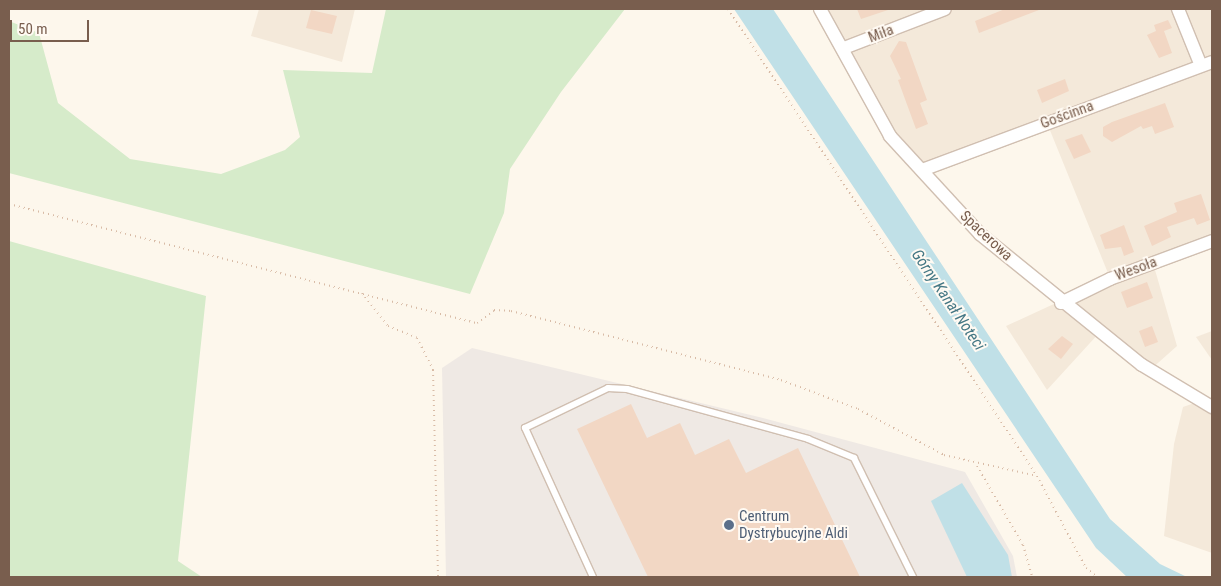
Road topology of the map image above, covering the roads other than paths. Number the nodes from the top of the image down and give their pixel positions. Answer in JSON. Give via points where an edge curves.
{"nodes":[{"id":1,"x":820,"y":9,"type":"edge"},
{"id":2,"x":945,"y":9,"type":"edge"},
{"id":3,"x":1178,"y":9,"type":"edge"},
{"id":4,"x":844,"y":48,"type":"junction"},
{"id":5,"x":1207,"y":64,"type":"edge"},
{"id":6,"x":922,"y":170,"type":"junction"},
{"id":7,"x":1212,"y":241,"type":"edge"},
{"id":8,"x":1061,"y":303,"type":"junction"},
{"id":9,"x":1211,"y":403,"type":"edge"},
{"id":10,"x":593,"y":577,"type":"edge"},
{"id":11,"x":913,"y":577,"type":"edge"}],
"edges":[{"from":1,"to":4,"type":"street","name":"Spacerowa"},
{"from":2,"to":4,"type":"street","name":"Miła"},
{"from":3,"to":5,"type":"street"},
{"from":4,"to":6,"type":"street","name":"Spacerowa","via":[[890,136]]},
{"from":5,"to":6,"type":"street","name":"Gościnna"},
{"from":6,"to":8,"type":"street","name":"Spacerowa","via":[[980,234]]},
{"from":7,"to":8,"type":"street","name":"Wesoła","via":[[1110,279]]},
{"from":8,"to":9,"type":"street","name":"Spacerowa","via":[[1142,365]]},
{"from":10,"to":11,"type":"lane","via":[[525,428],[608,388],[627,389],[808,439],[854,458]]}]}
